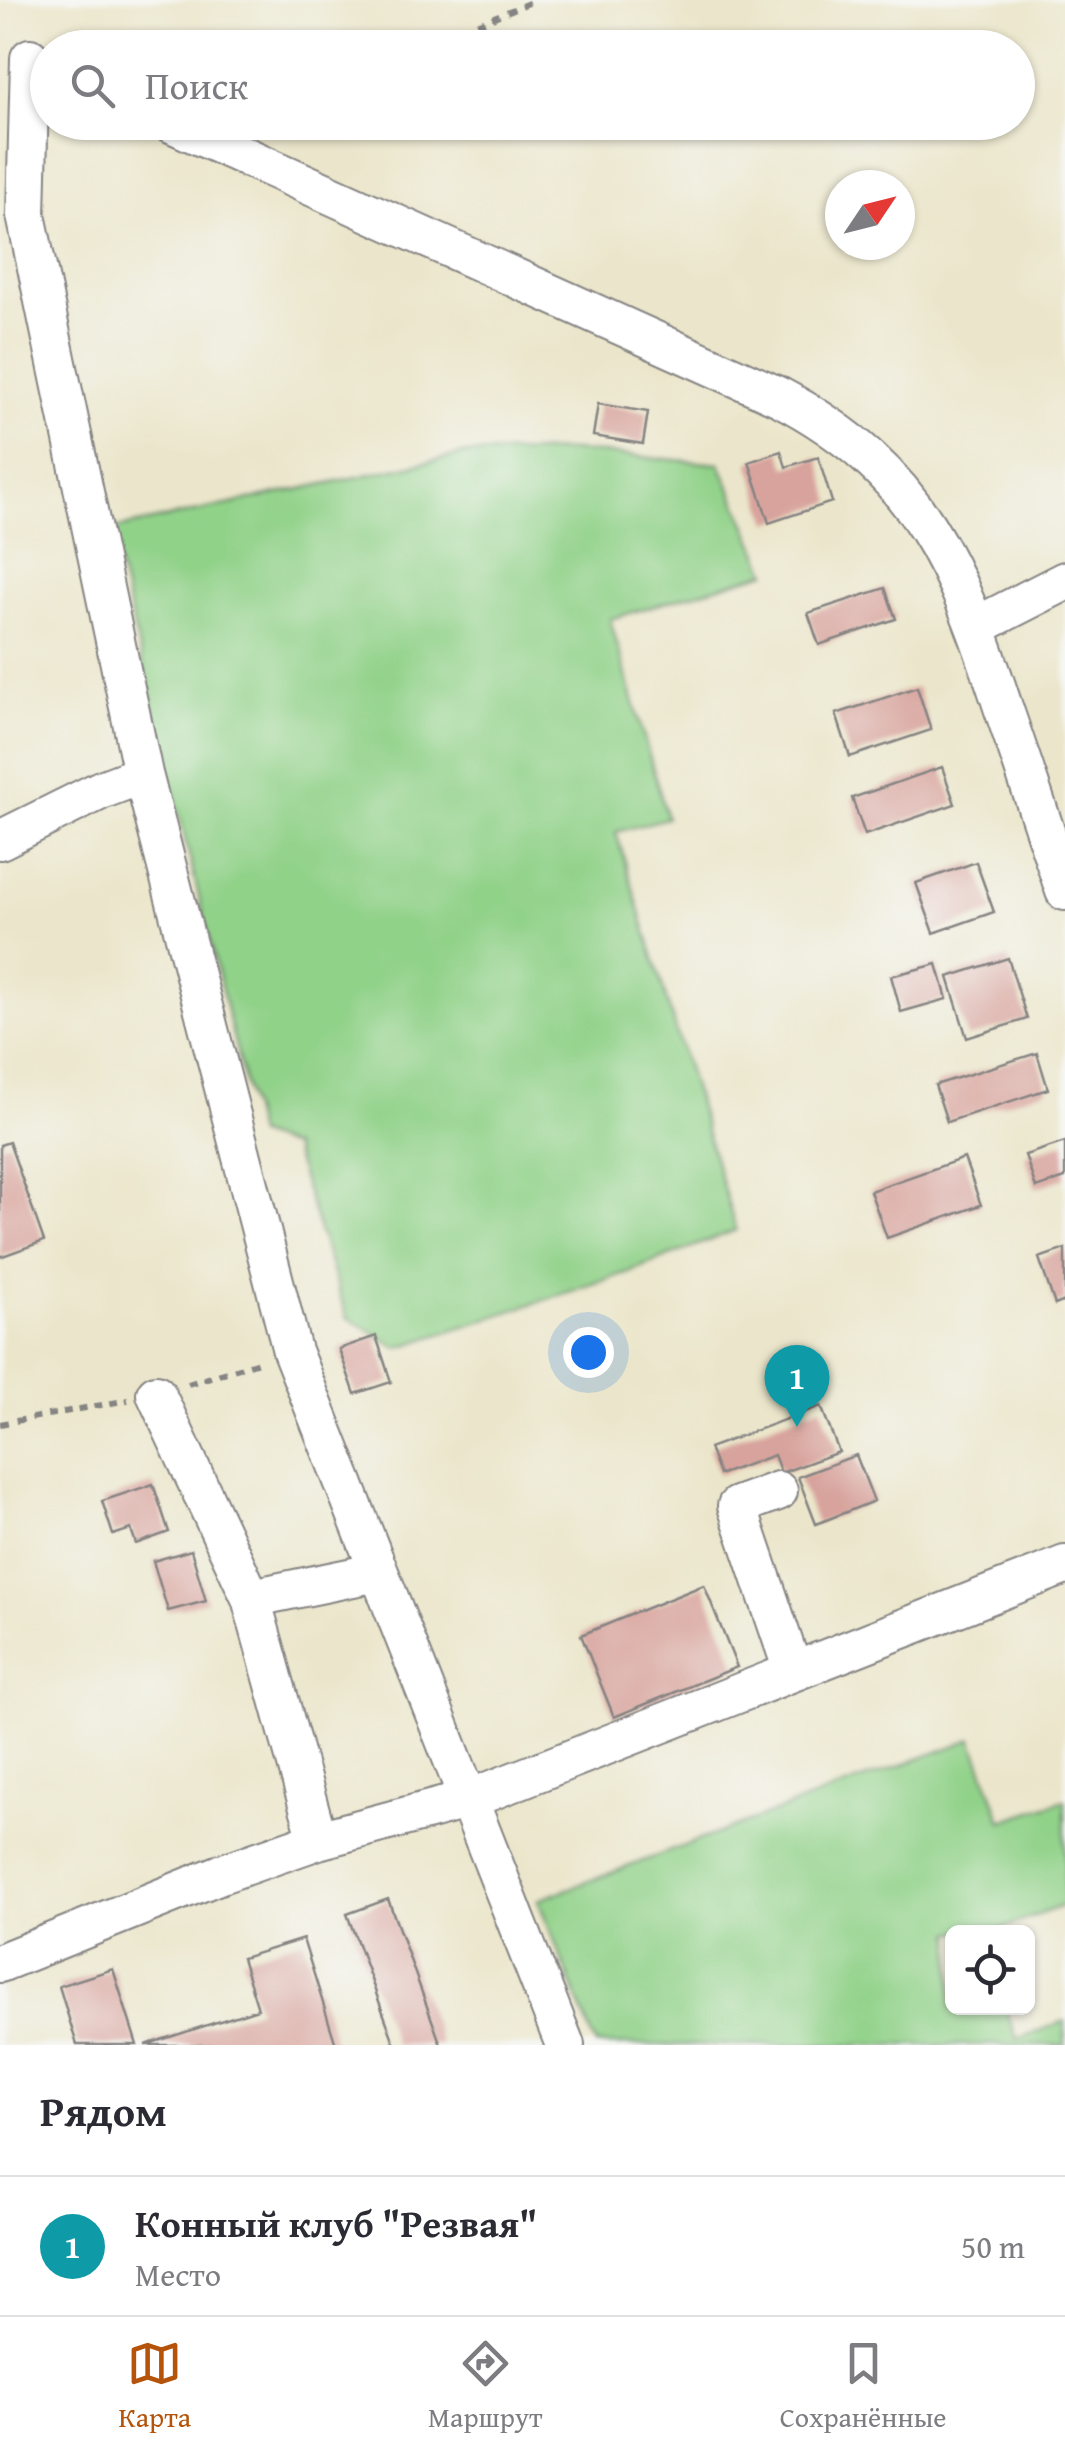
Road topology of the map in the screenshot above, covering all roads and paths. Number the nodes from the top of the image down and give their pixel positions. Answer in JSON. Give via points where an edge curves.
{"nodes":[{"id":1,"x":536,"y":0,"type":"edge"},
{"id":2,"x":462,"y":30,"type":"edge"},
{"id":3,"x":26,"y":55,"type":"edge"},
{"id":4,"x":208,"y":140,"type":"edge"},
{"id":5,"x":1065,"y":581,"type":"edge"},
{"id":6,"x":976,"y":626,"type":"junction"},
{"id":7,"x":143,"y":774,"type":"junction"},
{"id":8,"x":0,"y":840,"type":"edge"},
{"id":9,"x":1065,"y":891,"type":"edge"},
{"id":10,"x":156,"y":1394,"type":"dead end"},
{"id":11,"x":778,"y":1492,"type":"dead end"},
{"id":12,"x":1065,"y":1565,"type":"edge"},
{"id":13,"x":378,"y":1572,"type":"junction"},
{"id":14,"x":251,"y":1598,"type":"junction"},
{"id":15,"x":793,"y":1671,"type":"junction"},
{"id":16,"x":467,"y":1800,"type":"junction"},
{"id":17,"x":318,"y":1840,"type":"junction"},
{"id":18,"x":0,"y":1963,"type":"edge"},
{"id":19,"x":565,"y":2045,"type":"edge"}],
"edges":[{"from":1,"to":2,"type":"path"},
{"from":3,"to":7,"type":"street","via":[[26,215]]},
{"from":4,"to":6,"type":"street","via":[[799,407],[898,488],[925,522]]},
{"from":5,"to":6,"type":"street"},
{"from":6,"to":9,"type":"street"},
{"from":7,"to":8,"type":"street"},
{"from":7,"to":13,"type":"street","via":[[292,1351]]},
{"from":10,"to":14,"type":"street"},
{"from":11,"to":15,"type":"street","via":[[737,1506]]},
{"from":12,"to":15,"type":"street"},
{"from":13,"to":14,"type":"street"},
{"from":13,"to":16,"type":"street"},
{"from":14,"to":17,"type":"street"},
{"from":15,"to":16,"type":"street"},
{"from":16,"to":17,"type":"street"},
{"from":16,"to":19,"type":"street"},
{"from":17,"to":18,"type":"street"}]}
